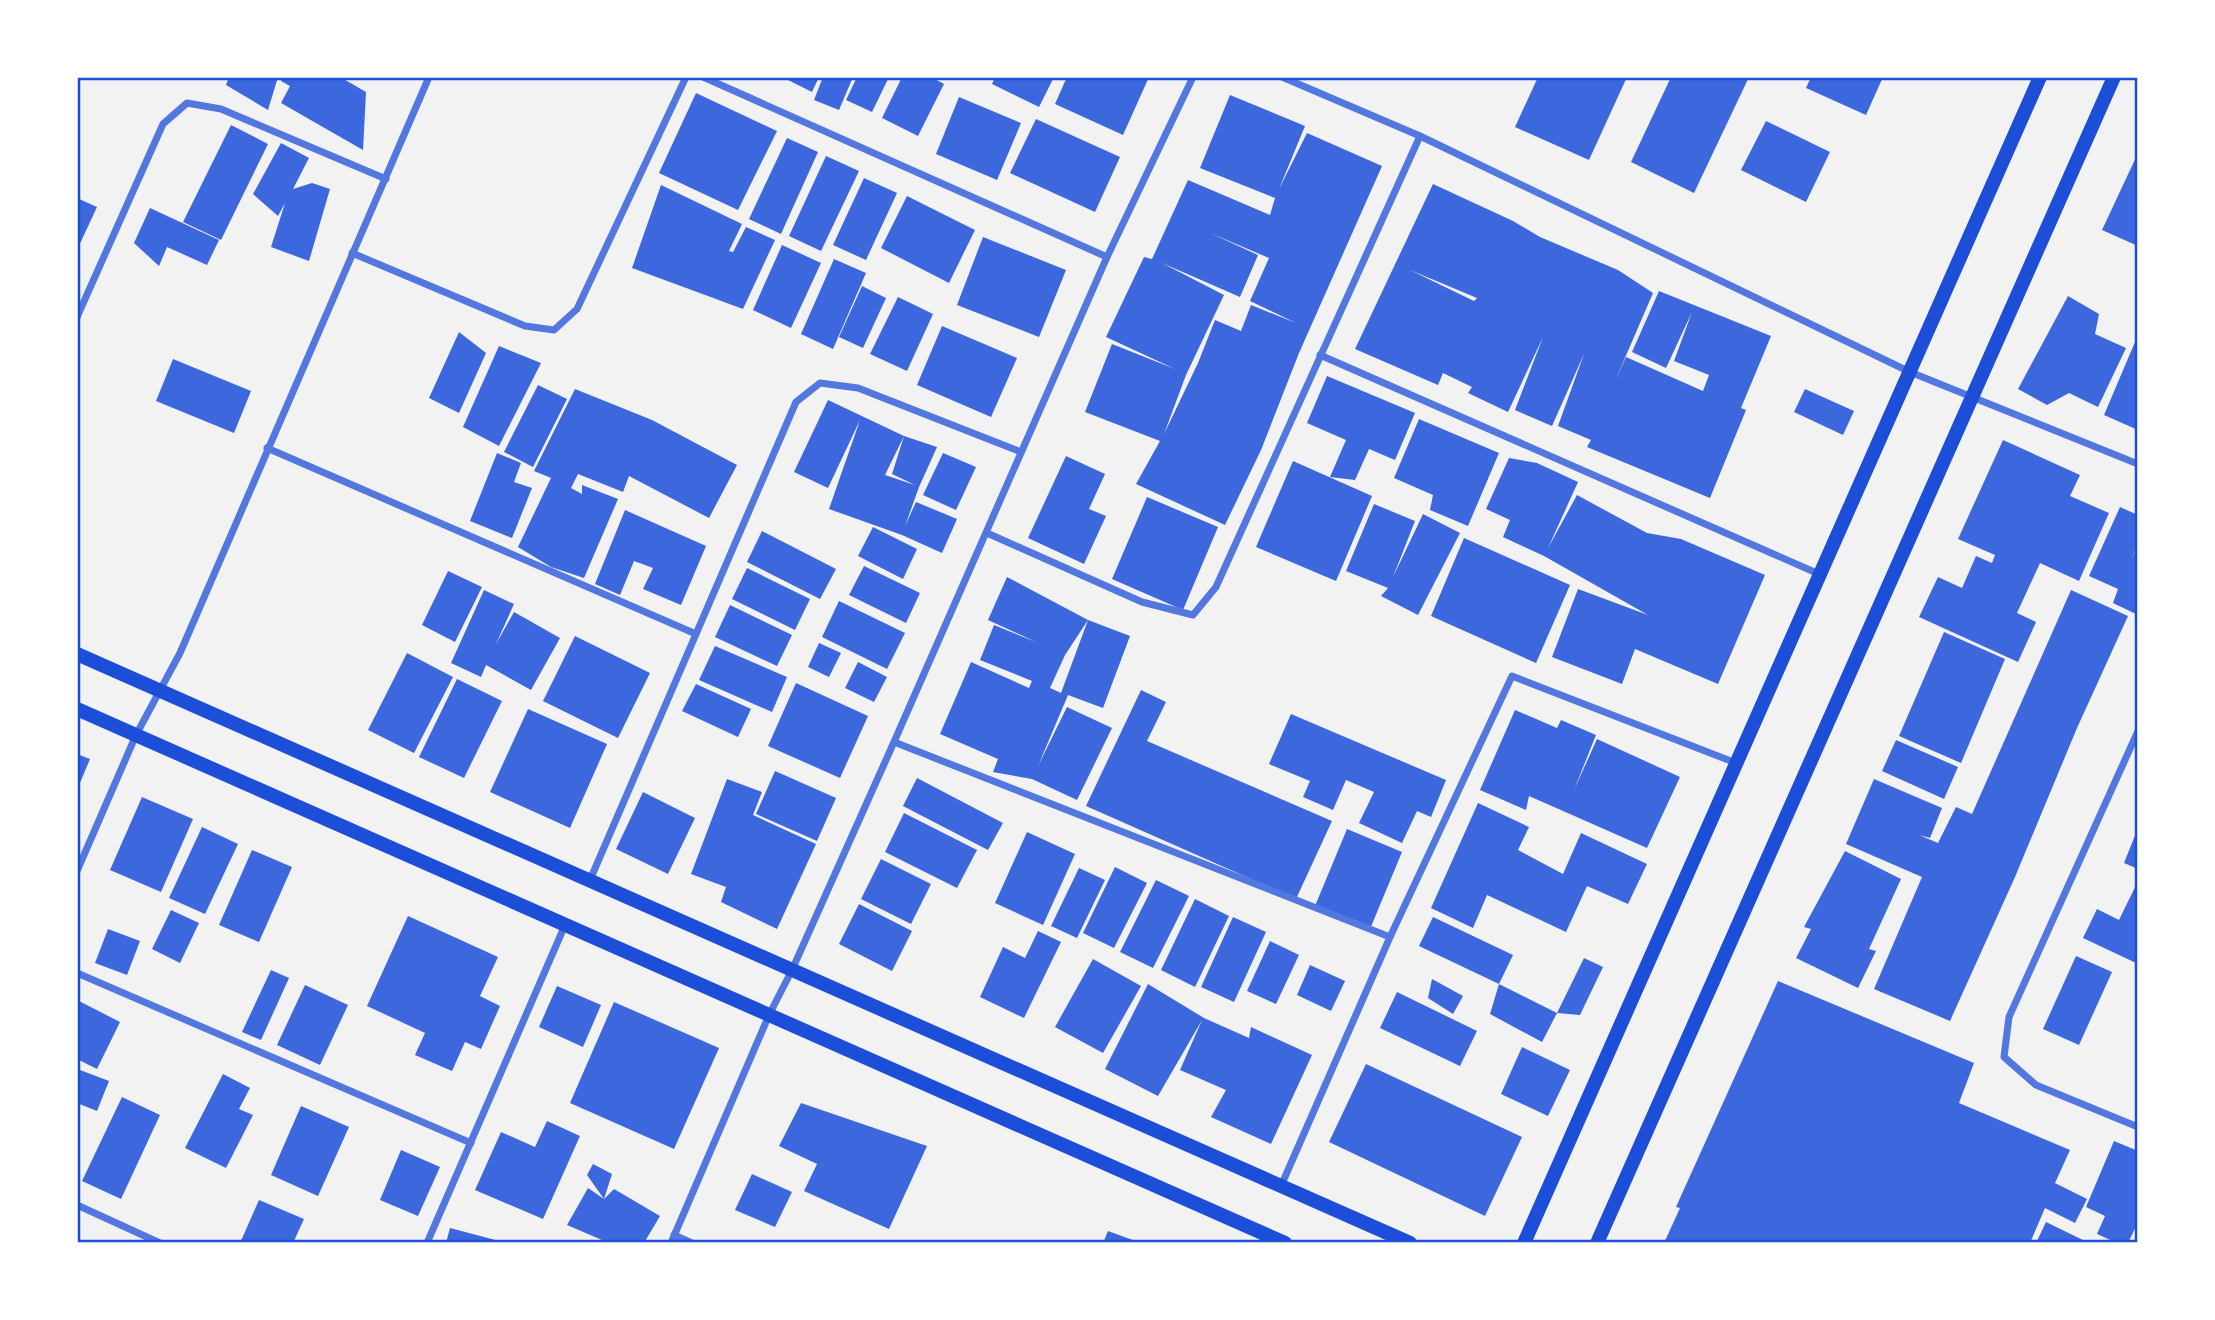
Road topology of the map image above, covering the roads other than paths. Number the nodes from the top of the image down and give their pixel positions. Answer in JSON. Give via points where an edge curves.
{"nodes":[{"id":1,"x":429,"y":77,"type":"edge"},
{"id":2,"x":686,"y":77,"type":"edge"},
{"id":3,"x":703,"y":77,"type":"edge"},
{"id":4,"x":1193,"y":77,"type":"edge"},
{"id":5,"x":1282,"y":77,"type":"edge"},
{"id":6,"x":2040,"y":77,"type":"edge"},
{"id":7,"x":2114,"y":77,"type":"edge"},
{"id":8,"x":1420,"y":135,"type":"junction"},
{"id":9,"x":387,"y":179,"type":"junction"},
{"id":10,"x":352,"y":253,"type":"junction"},
{"id":11,"x":1107,"y":257,"type":"junction"},
{"id":12,"x":77,"y":317,"type":"edge"},
{"id":13,"x":1321,"y":355,"type":"junction"},
{"id":14,"x":1910,"y":372,"type":"junction"},
{"id":15,"x":1973,"y":396,"type":"junction"},
{"id":16,"x":267,"y":448,"type":"junction"},
{"id":17,"x":1021,"y":452,"type":"junction"},
{"id":18,"x":2138,"y":464,"type":"edge"},
{"id":19,"x":987,"y":533,"type":"junction"},
{"id":20,"x":1820,"y":575,"type":"junction"},
{"id":21,"x":696,"y":634,"type":"junction"},
{"id":22,"x":77,"y":654,"type":"edge"},
{"id":23,"x":160,"y":691,"type":"junction"},
{"id":24,"x":77,"y":709,"type":"edge"},
{"id":25,"x":2138,"y":731,"type":"edge"},
{"id":26,"x":136,"y":735,"type":"junction"},
{"id":27,"x":894,"y":742,"type":"junction"},
{"id":28,"x":1737,"y":763,"type":"junction"},
{"id":29,"x":77,"y":871,"type":"edge"},
{"id":30,"x":590,"y":881,"type":"junction"},
{"id":31,"x":565,"y":925,"type":"junction"},
{"id":32,"x":1390,"y":937,"type":"junction"},
{"id":33,"x":792,"y":970,"type":"junction"},
{"id":34,"x":77,"y":973,"type":"edge"},
{"id":35,"x":769,"y":1015,"type":"junction"},
{"id":36,"x":2138,"y":1127,"type":"edge"},
{"id":37,"x":471,"y":1143,"type":"junction"},
{"id":38,"x":1281,"y":1186,"type":"junction"},
{"id":39,"x":77,"y":1205,"type":"edge"},
{"id":40,"x":672,"y":1239,"type":"edge"},
{"id":41,"x":1266,"y":1239,"type":"edge"},
{"id":42,"x":160,"y":1243,"type":"edge"},
{"id":43,"x":427,"y":1243,"type":"edge"},
{"id":44,"x":692,"y":1243,"type":"edge"},
{"id":45,"x":1285,"y":1243,"type":"edge"},
{"id":46,"x":1410,"y":1243,"type":"edge"},
{"id":47,"x":1524,"y":1243,"type":"edge"},
{"id":48,"x":1597,"y":1243,"type":"edge"}],
"edges":[{"from":1,"to":9,"type":"street"},
{"from":2,"to":10,"type":"street","via":[[577,309],[554,330],[525,326]]},
{"from":3,"to":11,"type":"street"},
{"from":4,"to":11,"type":"street"},
{"from":5,"to":8,"type":"street"},
{"from":6,"to":14,"type":"main road"},
{"from":7,"to":15,"type":"main road"},
{"from":8,"to":13,"type":"street"},
{"from":8,"to":14,"type":"street"},
{"from":9,"to":10,"type":"street"},
{"from":9,"to":12,"type":"street","via":[[222,109],[187,103],[163,124]]},
{"from":10,"to":16,"type":"street"},
{"from":11,"to":17,"type":"street"},
{"from":13,"to":19,"type":"street","via":[[1216,587],[1193,615],[1142,602]]},
{"from":13,"to":20,"type":"street"},
{"from":14,"to":15,"type":"street"},
{"from":14,"to":20,"type":"main road"},
{"from":15,"to":18,"type":"street"},
{"from":15,"to":48,"type":"main road"},
{"from":16,"to":21,"type":"street"},
{"from":16,"to":23,"type":"street"},
{"from":17,"to":19,"type":"street"},
{"from":17,"to":21,"type":"street","via":[[858,388],[820,383],[796,402]]},
{"from":19,"to":27,"type":"street"},
{"from":20,"to":28,"type":"main road"},
{"from":21,"to":30,"type":"street"},
{"from":22,"to":23,"type":"main road"},
{"from":23,"to":26,"type":"street"},
{"from":23,"to":30,"type":"main road"},
{"from":24,"to":26,"type":"main road"},
{"from":25,"to":36,"type":"street","via":[[2009,1017],[2004,1057],[2036,1085]]},
{"from":26,"to":29,"type":"street"},
{"from":26,"to":31,"type":"main road"},
{"from":27,"to":32,"type":"street"},
{"from":27,"to":33,"type":"street"},
{"from":28,"to":32,"type":"street","via":[[1512,676]]},
{"from":28,"to":47,"type":"main road"},
{"from":30,"to":33,"type":"main road"},
{"from":31,"to":35,"type":"main road"},
{"from":31,"to":37,"type":"street"},
{"from":32,"to":38,"type":"street"},
{"from":33,"to":35,"type":"street"},
{"from":33,"to":38,"type":"main road"},
{"from":34,"to":37,"type":"street"},
{"from":35,"to":40,"type":"street"},
{"from":35,"to":41,"type":"main road"},
{"from":37,"to":43,"type":"street"},
{"from":38,"to":46,"type":"main road"},
{"from":39,"to":42,"type":"street"},
{"from":40,"to":44,"type":"street"},
{"from":41,"to":45,"type":"main road"}]}
